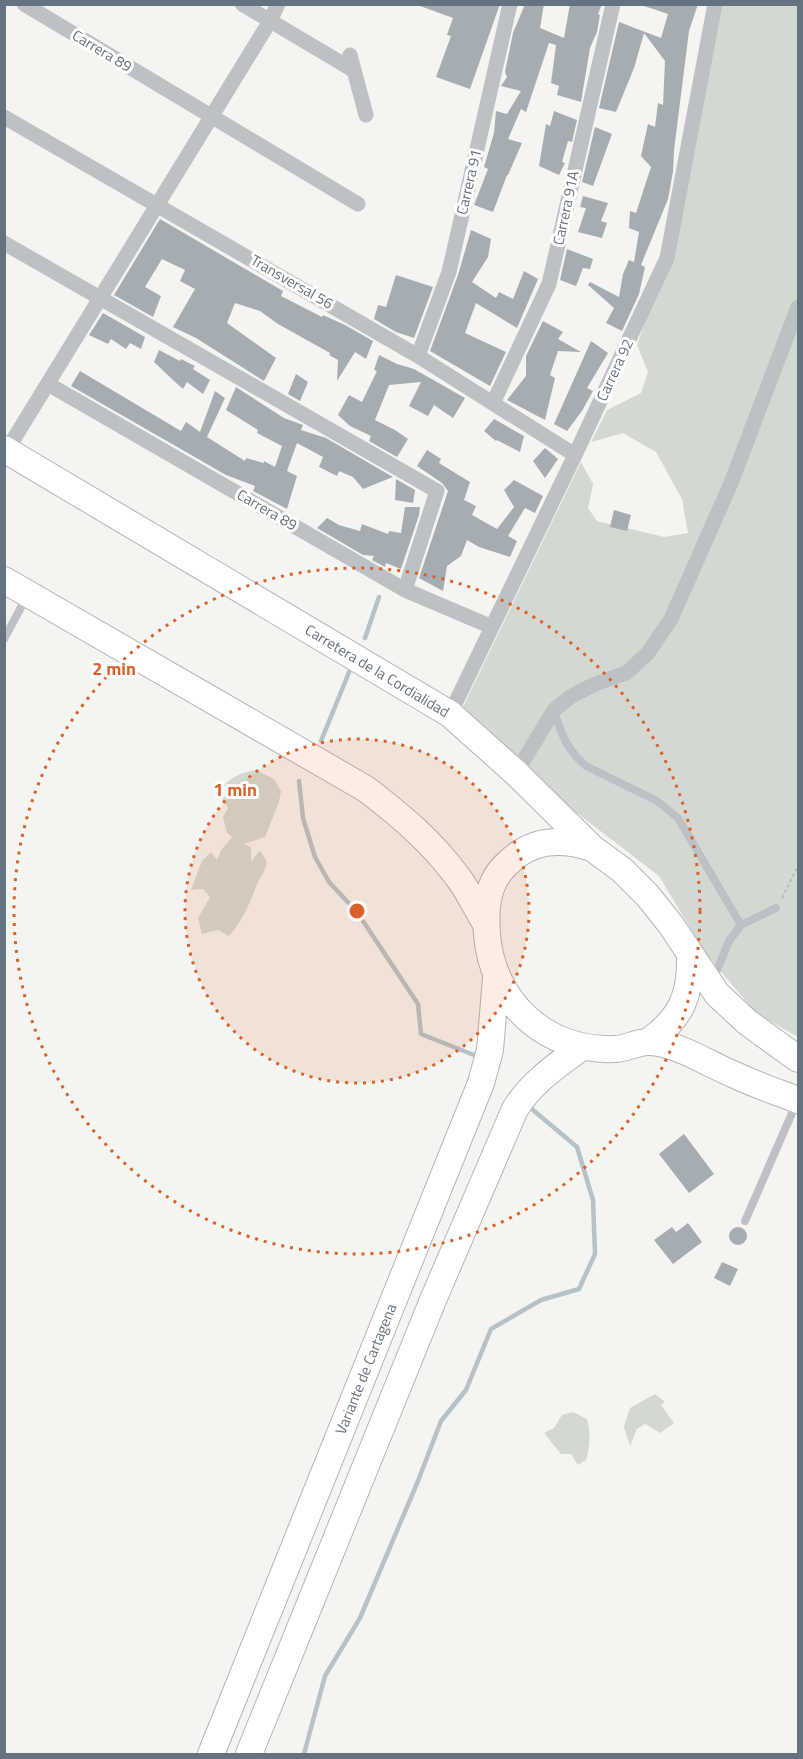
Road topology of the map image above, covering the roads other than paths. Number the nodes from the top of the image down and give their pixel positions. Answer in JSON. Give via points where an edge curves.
{"nodes":[{"id":1,"x":24,"y":4,"type":"edge"},
{"id":2,"x":242,"y":4,"type":"edge"},
{"id":3,"x":278,"y":4,"type":"edge"},
{"id":4,"x":612,"y":4,"type":"edge"},
{"id":5,"x":715,"y":4,"type":"edge"},
{"id":6,"x":505,"y":6,"type":"edge"},
{"id":7,"x":270,"y":21,"type":"junction"},
{"id":8,"x":366,"y":115,"type":"dead end"},
{"id":9,"x":212,"y":116,"type":"junction"},
{"id":10,"x":4,"y":117,"type":"edge"},
{"id":11,"x":158,"y":204,"type":"junction"},
{"id":12,"x":358,"y":204,"type":"dead end"},
{"id":13,"x":4,"y":243,"type":"edge"},
{"id":14,"x":101,"y":297,"type":"junction"},
{"id":15,"x":798,"y":307,"type":"edge"},
{"id":16,"x":417,"y":356,"type":"junction"},
{"id":17,"x":48,"y":384,"type":"junction"},
{"id":18,"x":494,"y":403,"type":"junction"},
{"id":19,"x":6,"y":450,"type":"edge"},
{"id":20,"x":575,"y":455,"type":"junction"},
{"id":21,"x":4,"y":580,"type":"edge"},
{"id":22,"x":405,"y":590,"type":"junction"},
{"id":23,"x":28,"y":594,"type":"junction"},
{"id":24,"x":492,"y":627,"type":"junction"},
{"id":25,"x":4,"y":639,"type":"edge"},
{"id":26,"x":554,"y":710,"type":"junction"},
{"id":27,"x":450,"y":714,"type":"junction"},
{"id":28,"x":516,"y":773,"type":"junction"},
{"id":29,"x":592,"y":848,"type":"junction"},
{"id":30,"x":776,"y":908,"type":"road end"},
{"id":31,"x":486,"y":924,"type":"junction"},
{"id":32,"x":741,"y":926,"type":"junction"},
{"id":33,"x":690,"y":956,"type":"junction"},
{"id":34,"x":496,"y":978,"type":"junction"},
{"id":35,"x":710,"y":986,"type":"junction"},
{"id":36,"x":649,"y":1041,"type":"junction"},
{"id":37,"x":582,"y":1047,"type":"junction"},
{"id":38,"x":798,"y":1059,"type":"edge"},
{"id":39,"x":798,"y":1100,"type":"edge"},
{"id":40,"x":745,"y":1221,"type":"dead end"},
{"id":41,"x":211,"y":1755,"type":"edge"},
{"id":42,"x":249,"y":1755,"type":"edge"}],
"edges":[{"from":1,"to":9,"type":"street","name":"Carrera 89"},
{"from":2,"to":7,"type":"street"},
{"from":3,"to":7,"type":"street"},
{"from":4,"to":18,"type":"street","name":"Carrera 91A","via":[[549,284]]},
{"from":5,"to":20,"type":"street","name":"Carrera 92","via":[[667,258]]},
{"from":6,"to":16,"type":"street","name":"Carrera 91","via":[[449,272]]},
{"from":7,"to":8,"type":"street","via":[[351,63]]},
{"from":7,"to":9,"type":"street"},
{"from":9,"to":11,"type":"street"},
{"from":9,"to":12,"type":"street","name":"Carrera 89"},
{"from":10,"to":11,"type":"street","name":"Transversal 56"},
{"from":11,"to":14,"type":"street"},
{"from":11,"to":16,"type":"street","name":"Transversal 56"},
{"from":13,"to":14,"type":"street"},
{"from":14,"to":17,"type":"street"},
{"from":14,"to":22,"type":"street","via":[[437,491]]},
{"from":15,"to":26,"type":"street","via":[[731,483],[671,619],[647,654],[626,673],[595,684]]},
{"from":16,"to":18,"type":"street","name":"Transversal 56"},
{"from":17,"to":19,"type":"street"},
{"from":17,"to":22,"type":"street","name":"Carrera 89"},
{"from":18,"to":20,"type":"street","name":"Transversal 56"},
{"from":19,"to":27,"type":"highway","name":"Carretera de la Cordialidad"},
{"from":20,"to":24,"type":"street","name":"Carrera 92"},
{"from":21,"to":23,"type":"highway"},
{"from":22,"to":24,"type":"street","name":"Carrera 89"},
{"from":23,"to":25,"type":"lane"},
{"from":23,"to":31,"type":"highway","via":[[366,789],[429,842],[458,877]]},
{"from":24,"to":27,"type":"street","name":"Carrera 92"},
{"from":26,"to":28,"type":"street"},
{"from":26,"to":32,"type":"lane","via":[[564,742],[586,766],[657,801],[678,818]]},
{"from":27,"to":28,"type":"highway","name":"Carretera de la Cordialidad"},
{"from":28,"to":29,"type":"highway","name":"Carretera de la Cordialidad"},
{"from":29,"to":31,"type":"highway","via":[[554,841],[517,854],[492,885],[486,904]]},
{"from":29,"to":33,"type":"highway","name":"Carretera de la Cordialidad","via":[[648,896]]},
{"from":30,"to":32,"type":"lane"},
{"from":31,"to":34,"type":"highway","via":[[488,952]]},
{"from":32,"to":35,"type":"lane","via":[[729,941]]},
{"from":33,"to":35,"type":"highway","name":"Carretera de la Cordialidad"},
{"from":33,"to":36,"type":"highway","via":[[691,976],[678,1014]]},
{"from":34,"to":37,"type":"highway","via":[[517,1010],[546,1034]]},
{"from":34,"to":41,"type":"highway","name":"Variante de Cartagena","via":[[490,1050],[481,1083]]},
{"from":35,"to":38,"type":"highway","name":"Carretera de la Cordialidad","via":[[747,1022]]},
{"from":36,"to":37,"type":"highway","via":[[616,1049]]},
{"from":36,"to":39,"type":"highway"},
{"from":37,"to":42,"type":"highway","via":[[541,1077],[515,1109],[433,1300]]},
{"from":39,"to":40,"type":"lane"}]}
